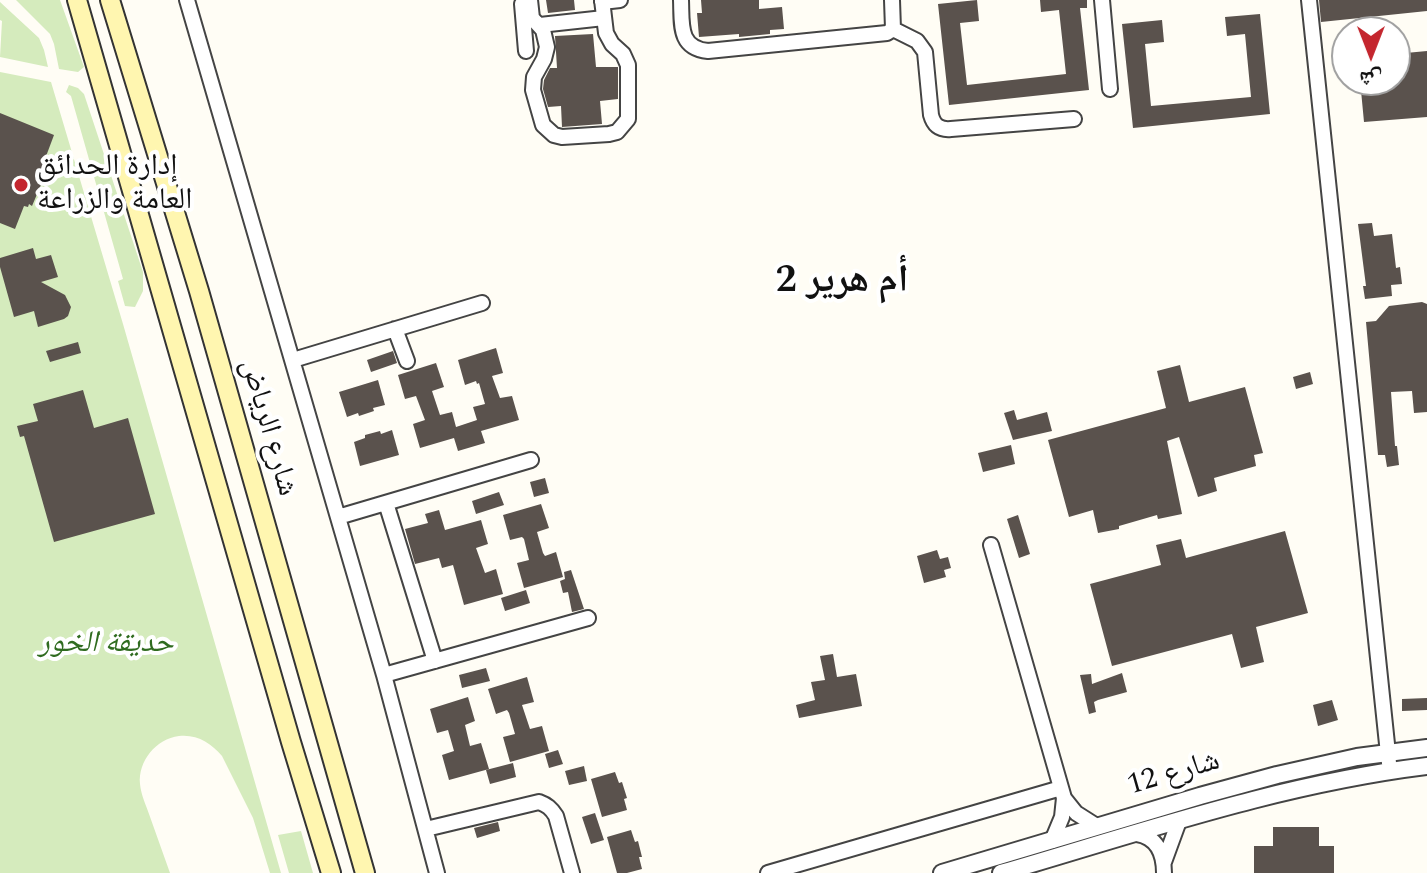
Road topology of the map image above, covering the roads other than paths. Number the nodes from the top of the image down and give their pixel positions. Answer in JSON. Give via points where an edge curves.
{"nodes":[{"id":1,"x":77,"y":0,"type":"edge"},
{"id":2,"x":110,"y":0,"type":"edge"},
{"id":3,"x":187,"y":0,"type":"edge"},
{"id":4,"x":620,"y":0,"type":"edge"},
{"id":5,"x":681,"y":0,"type":"edge"},
{"id":6,"x":892,"y":0,"type":"edge"},
{"id":7,"x":1103,"y":0,"type":"edge"},
{"id":8,"x":1309,"y":0,"type":"edge"},
{"id":9,"x":602,"y":1,"type":"edge"},
{"id":10,"x":526,"y":3,"type":"edge"},
{"id":11,"x":604,"y":18,"type":"junction"},
{"id":12,"x":540,"y":25,"type":"junction"},
{"id":13,"x":893,"y":29,"type":"junction"},
{"id":14,"x":526,"y":51,"type":"dead end"},
{"id":15,"x":1110,"y":89,"type":"dead end"},
{"id":16,"x":1074,"y":119,"type":"dead end"},
{"id":17,"x":482,"y":303,"type":"dead end"},
{"id":18,"x":395,"y":329,"type":"junction"},
{"id":19,"x":293,"y":360,"type":"junction"},
{"id":20,"x":407,"y":361,"type":"dead end"},
{"id":21,"x":531,"y":460,"type":"dead end"},
{"id":22,"x":386,"y":503,"type":"junction"},
{"id":23,"x":338,"y":517,"type":"junction"},
{"id":24,"x":991,"y":545,"type":"dead end"},
{"id":25,"x":588,"y":618,"type":"dead end"},
{"id":26,"x":435,"y":661,"type":"junction"},
{"id":27,"x":384,"y":675,"type":"junction"},
{"id":28,"x":1427,"y":748,"type":"edge"},
{"id":29,"x":1387,"y":752,"type":"junction"},
{"id":30,"x":1427,"y":766,"type":"edge"},
{"id":31,"x":1390,"y":771,"type":"junction"},
{"id":32,"x":1063,"y":793,"type":"junction"},
{"id":33,"x":1179,"y":821,"type":"junction"},
{"id":34,"x":1098,"y":827,"type":"junction"},
{"id":35,"x":426,"y":829,"type":"junction"},
{"id":36,"x":1137,"y":834,"type":"junction"},
{"id":37,"x":1052,"y":841,"type":"junction"},
{"id":38,"x":1078,"y":842,"type":"junction"},
{"id":39,"x":1164,"y":867,"type":"edge"},
{"id":40,"x":331,"y":873,"type":"edge"},
{"id":41,"x":365,"y":873,"type":"edge"},
{"id":42,"x":437,"y":873,"type":"edge"},
{"id":43,"x":572,"y":873,"type":"edge"},
{"id":44,"x":769,"y":873,"type":"edge"},
{"id":45,"x":942,"y":873,"type":"edge"},
{"id":46,"x":1001,"y":873,"type":"edge"}],
"edges":[{"from":1,"to":40,"type":"main road"},
{"from":2,"to":41,"type":"main road","name":"شارع الرياض"},
{"from":3,"to":19,"type":"street"},
{"from":4,"to":9,"type":"street"},
{"from":5,"to":13,"type":"street","via":[[685,38],[699,50]]},
{"from":6,"to":13,"type":"street"},
{"from":7,"to":15,"type":"street"},
{"from":8,"to":29,"type":"street"},
{"from":9,"to":11,"type":"street"},
{"from":10,"to":12,"type":"street"},
{"from":10,"to":14,"type":"street"},
{"from":11,"to":12,"type":"street"},
{"from":11,"to":12,"type":"street","via":[[606,33],[626,59],[628,71],[628,119],[609,134],[562,137],[543,125],[532,86],[547,47]]},
{"from":13,"to":16,"type":"street","via":[[917,41],[925,52],[931,115],[944,130]]},
{"from":17,"to":18,"type":"street"},
{"from":18,"to":19,"type":"street"},
{"from":18,"to":20,"type":"street"},
{"from":19,"to":23,"type":"street"},
{"from":21,"to":22,"type":"street"},
{"from":22,"to":23,"type":"street"},
{"from":22,"to":26,"type":"street"},
{"from":23,"to":27,"type":"street"},
{"from":24,"to":32,"type":"street"},
{"from":25,"to":26,"type":"street"},
{"from":26,"to":27,"type":"street"},
{"from":27,"to":35,"type":"street"},
{"from":28,"to":29,"type":"street","name":"شارع 12"},
{"from":29,"to":31,"type":"street"},
{"from":29,"to":34,"type":"street","name":"شارع 12","via":[[1264,779]]},
{"from":30,"to":31,"type":"street","name":"شارع 12"},
{"from":31,"to":33,"type":"street","name":"شارع 12","via":[[1292,789]]},
{"from":32,"to":34,"type":"street","via":[[1076,813]]},
{"from":32,"to":37,"type":"street","via":[[1060,825]]},
{"from":32,"to":44,"type":"street"},
{"from":33,"to":36,"type":"street","name":"شارع 12"},
{"from":33,"to":39,"type":"street"},
{"from":34,"to":38,"type":"street","name":"شارع 12"},
{"from":35,"to":42,"type":"street"},
{"from":35,"to":43,"type":"street","via":[[546,804],[556,816]]},
{"from":36,"to":38,"type":"street","name":"شارع 12"},
{"from":36,"to":39,"type":"street","via":[[1157,845]]},
{"from":37,"to":38,"type":"street","name":"شارع 12"},
{"from":37,"to":45,"type":"street","name":"شارع 12"},
{"from":38,"to":46,"type":"street","name":"شارع 12"}]}
